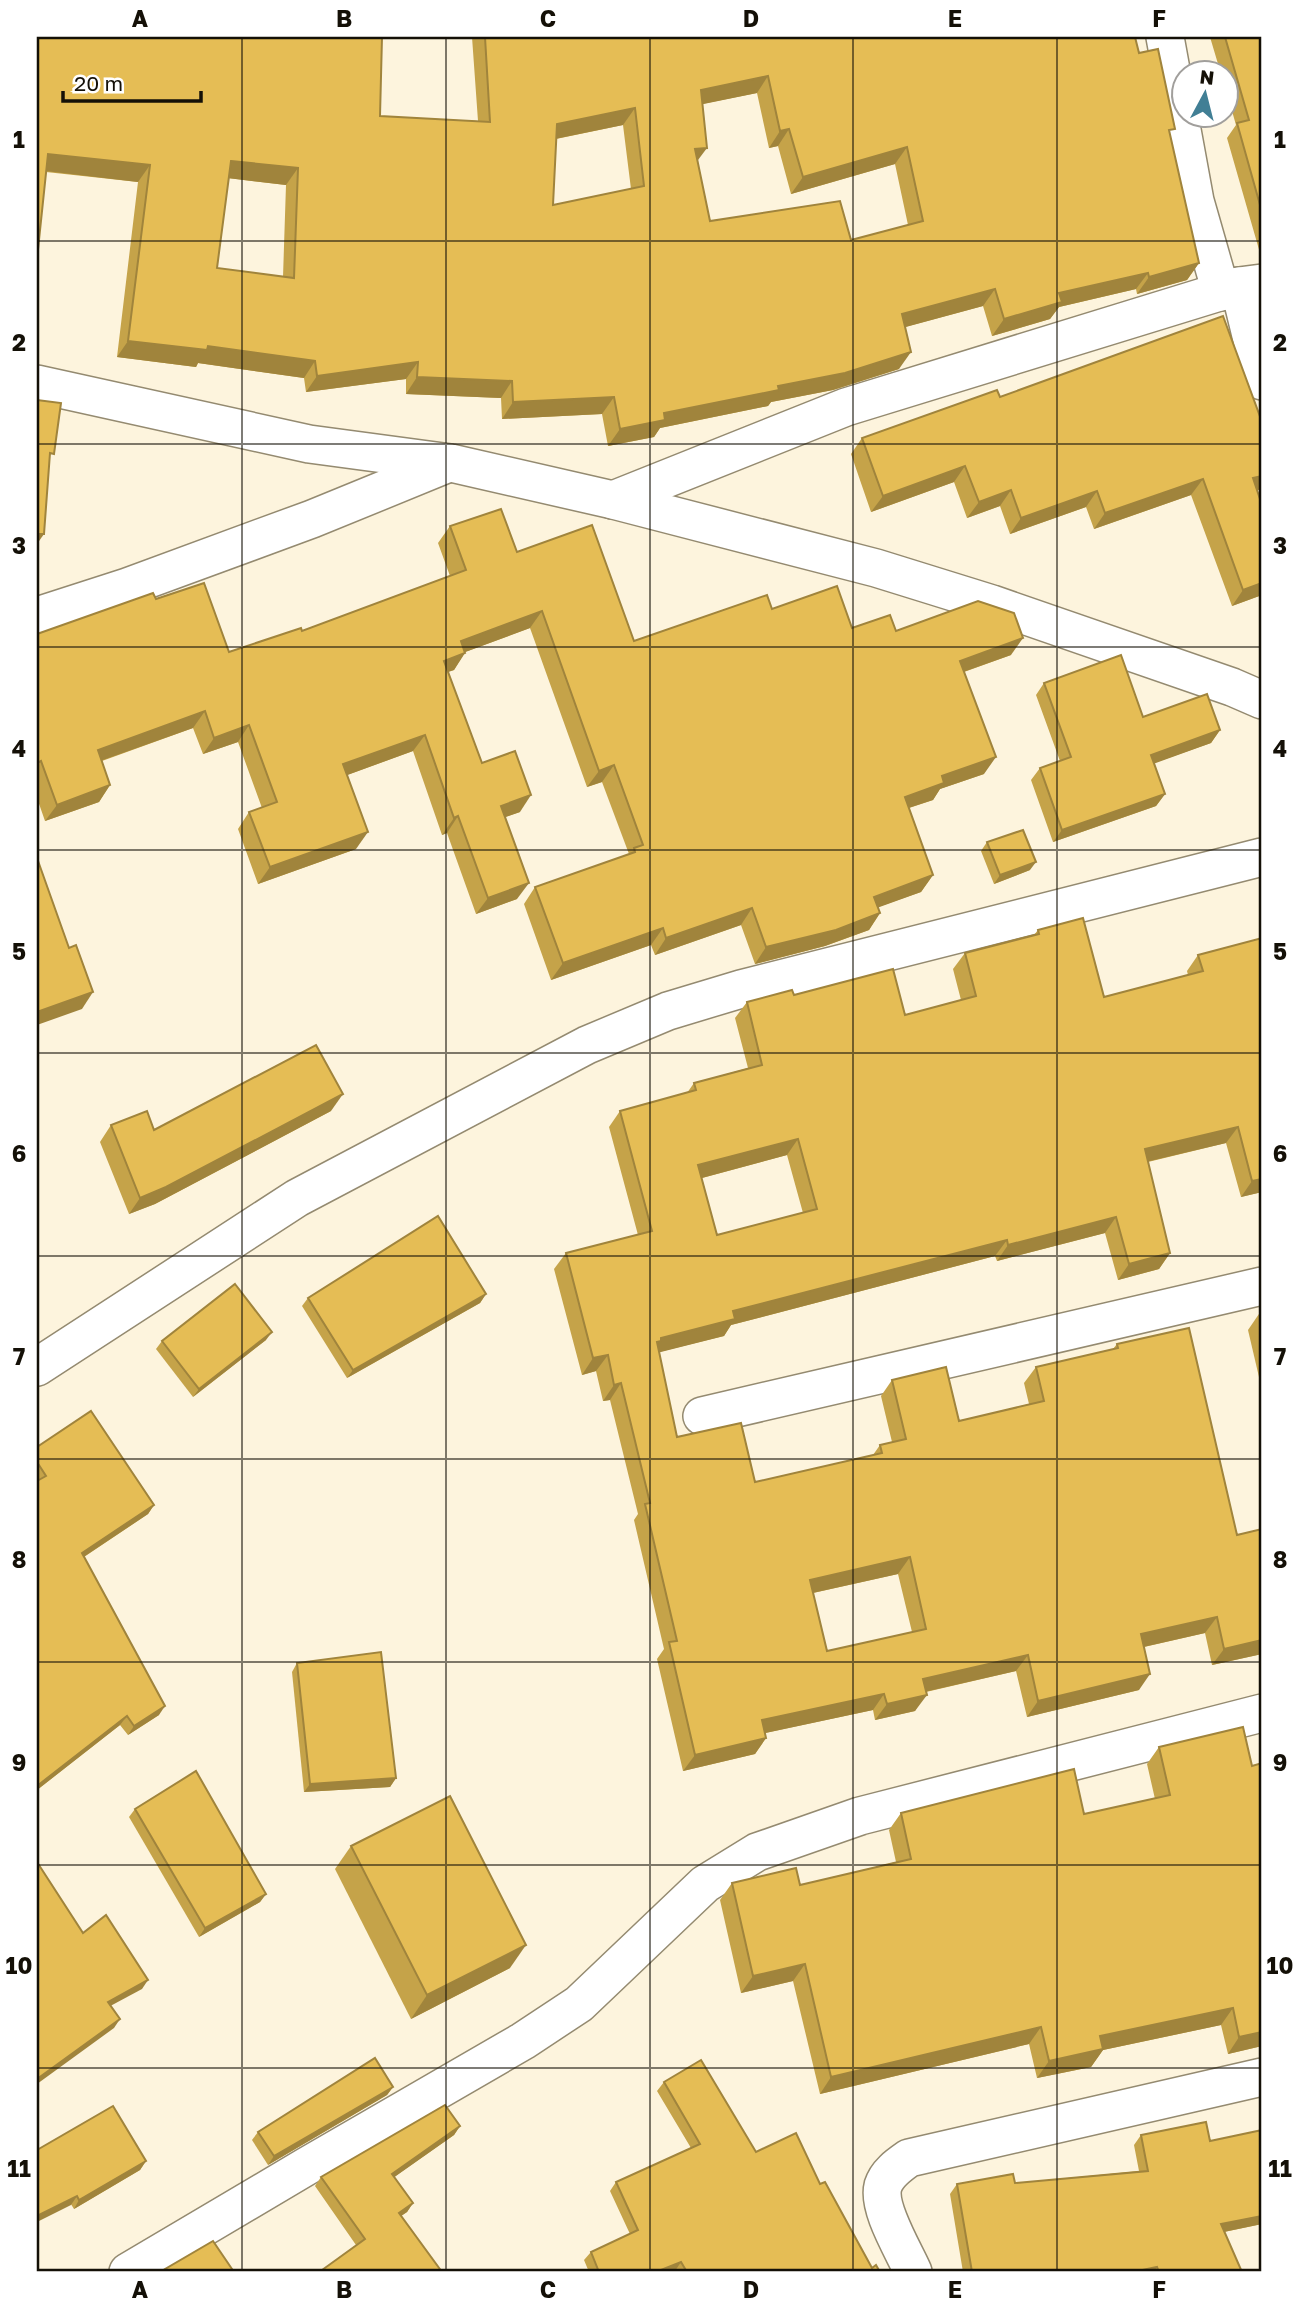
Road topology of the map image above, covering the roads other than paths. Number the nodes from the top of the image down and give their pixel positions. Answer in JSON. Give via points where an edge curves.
{"nodes":[{"id":1,"x":1165,"y":37,"type":"edge"},
{"id":2,"x":1241,"y":287,"type":"edge"},
{"id":3,"x":1262,"y":380,"type":"edge"},
{"id":4,"x":37,"y":384,"type":"edge"},
{"id":5,"x":451,"y":463,"type":"junction"},
{"id":6,"x":613,"y":499,"type":"junction"},
{"id":7,"x":37,"y":616,"type":"edge"},
{"id":8,"x":1262,"y":700,"type":"edge"},
{"id":9,"x":1262,"y":857,"type":"edge"},
{"id":10,"x":1262,"y":1286,"type":"edge"},
{"id":11,"x":37,"y":1367,"type":"edge"},
{"id":12,"x":702,"y":1416,"type":"dead end"},
{"id":13,"x":1262,"y":1713,"type":"edge"},
{"id":14,"x":1262,"y":2077,"type":"edge"},
{"id":15,"x":128,"y":2272,"type":"edge"},
{"id":16,"x":914,"y":2272,"type":"edge"}],
"edges":[{"from":1,"to":2,"type":"street","via":[[1195,201]]},
{"from":2,"to":3,"type":"street"},
{"from":2,"to":6,"type":"street","via":[[846,407]]},
{"from":4,"to":5,"type":"street","via":[[309,444]]},
{"from":5,"to":6,"type":"street"},
{"from":5,"to":7,"type":"street","via":[[313,519]]},
{"from":6,"to":8,"type":"street","via":[[915,580]]},
{"from":9,"to":11,"type":"street","via":[[668,1011],[587,1045],[296,1198]]},
{"from":10,"to":12,"type":"street"},
{"from":13,"to":15,"type":"street","via":[[860,1816],[757,1853],[705,1884],[579,2004]]},
{"from":14,"to":16,"type":"street","via":[[909,2158],[883,2185],[884,2206]]}]}
